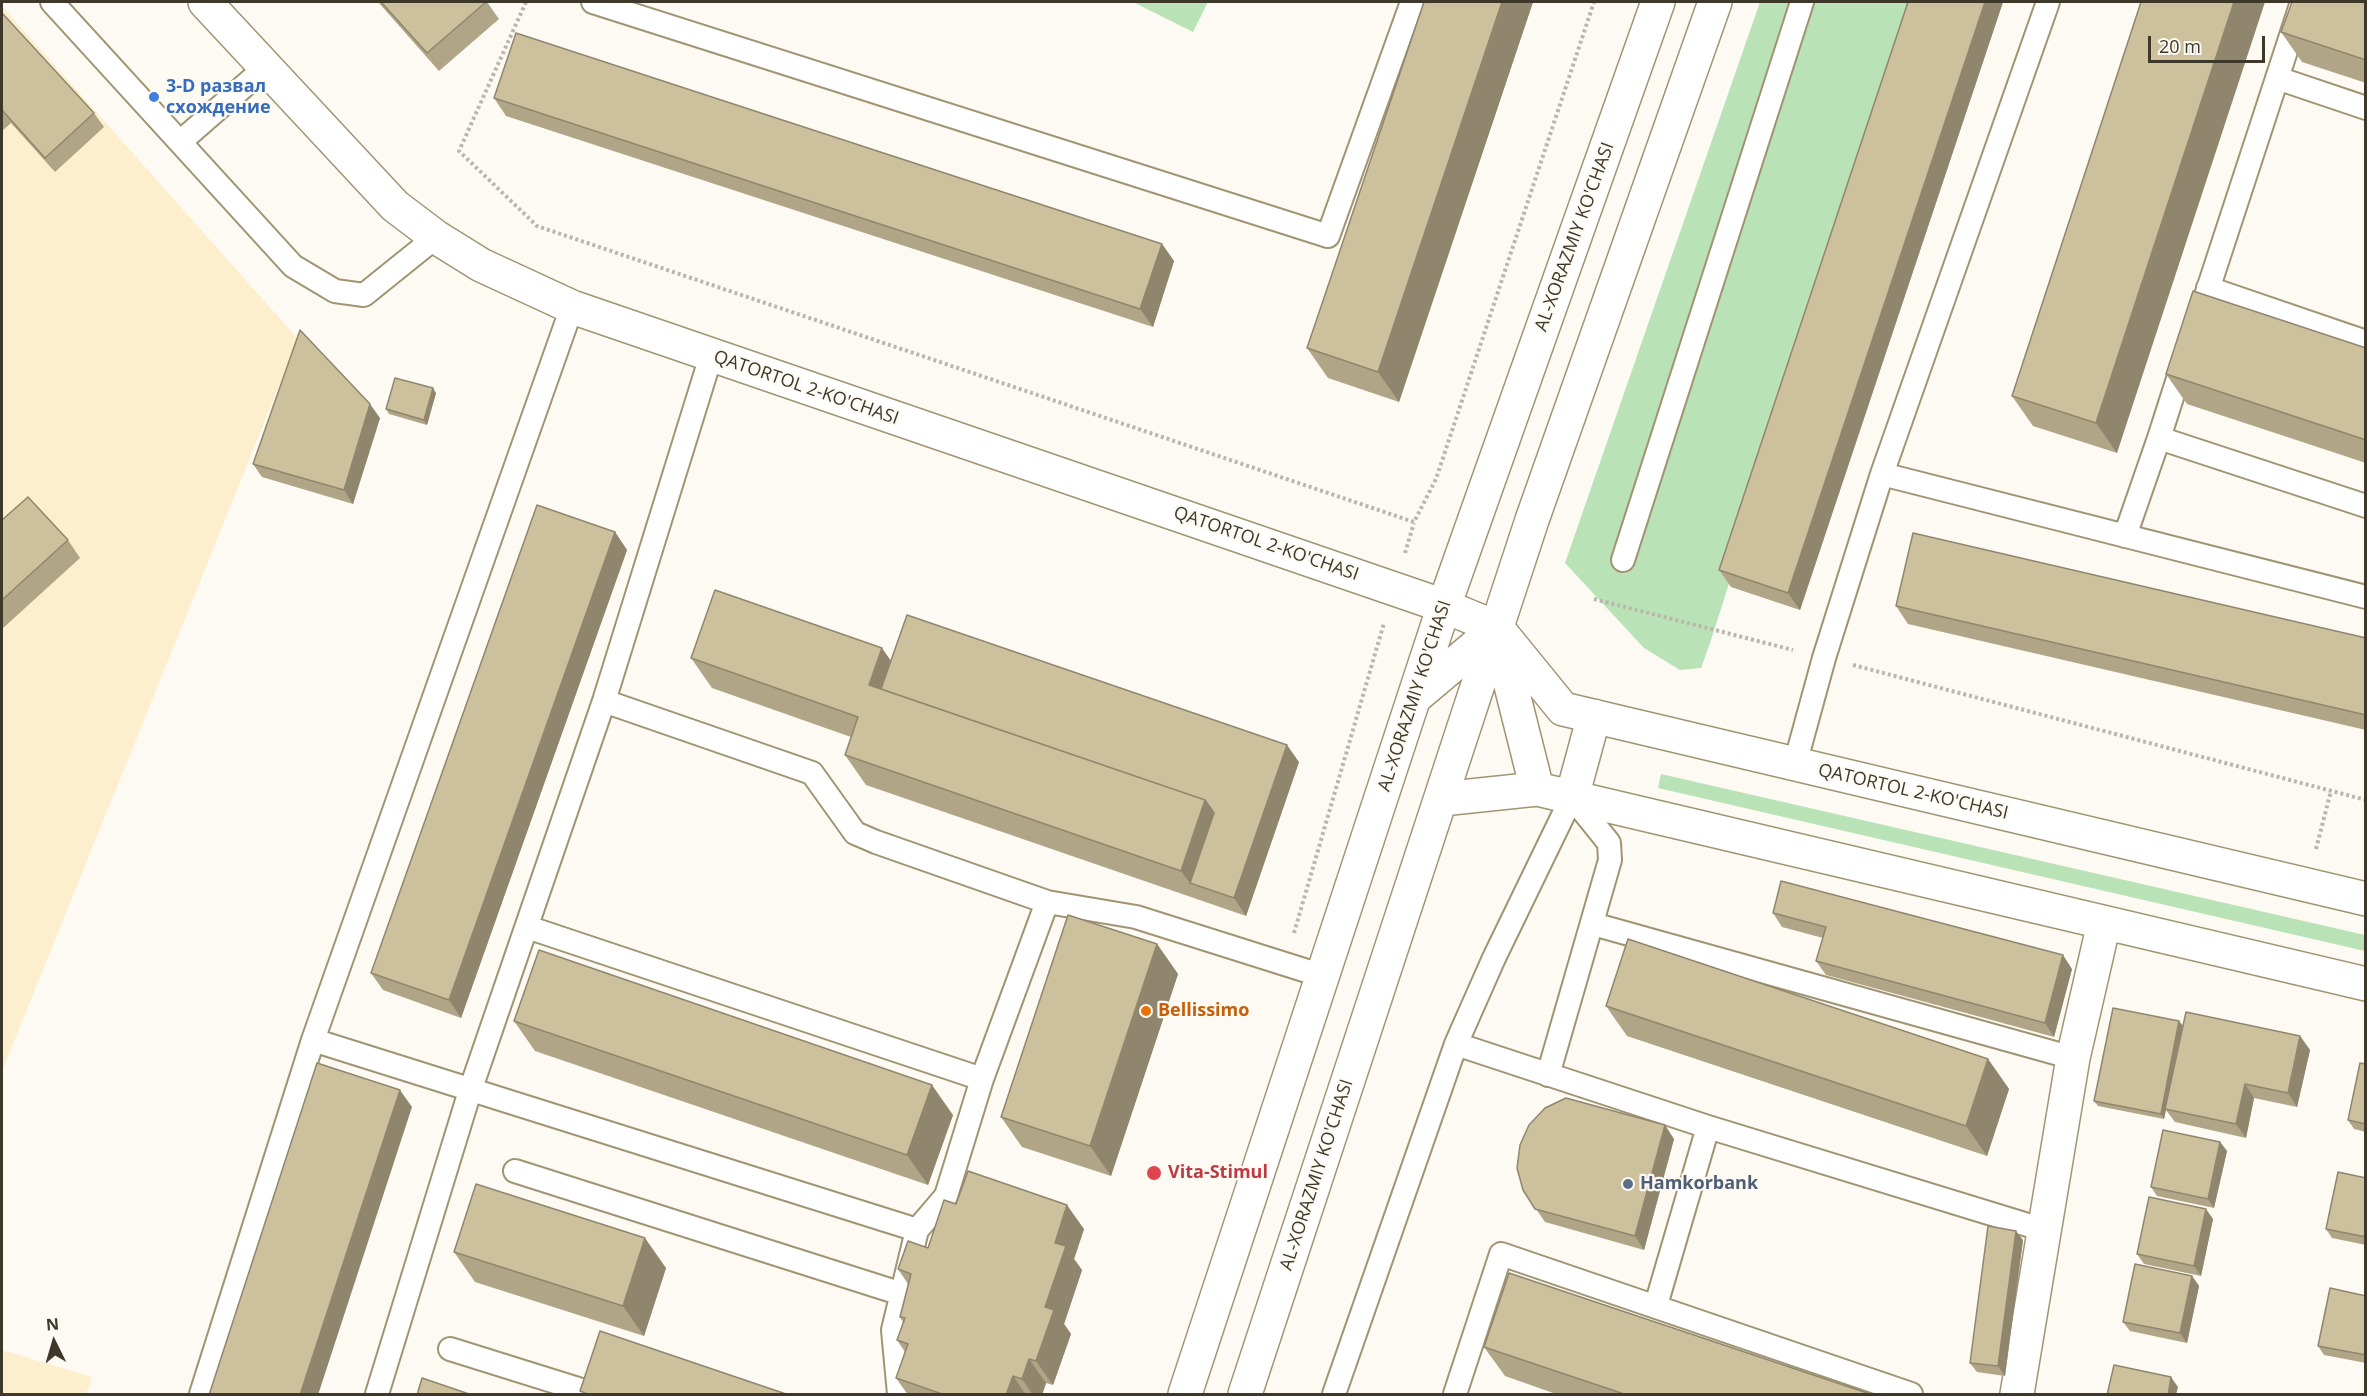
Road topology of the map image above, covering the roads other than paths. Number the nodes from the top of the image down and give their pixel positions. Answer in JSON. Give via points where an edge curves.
{"nodes":[{"id":1,"x":52,"y":2,"type":"edge"},
{"id":2,"x":205,"y":2,"type":"edge"},
{"id":3,"x":593,"y":2,"type":"edge"},
{"id":4,"x":1412,"y":2,"type":"edge"},
{"id":5,"x":1658,"y":2,"type":"edge"},
{"id":6,"x":1715,"y":2,"type":"edge"},
{"id":7,"x":1802,"y":2,"type":"edge"},
{"id":8,"x":2048,"y":2,"type":"edge"},
{"id":9,"x":2302,"y":2,"type":"edge"},
{"id":10,"x":266,"y":67,"type":"junction"},
{"id":11,"x":2277,"y":78,"type":"junction"},
{"id":12,"x":2366,"y":108,"type":"edge"},
{"id":13,"x":180,"y":142,"type":"junction"},
{"id":14,"x":436,"y":237,"type":"junction"},
{"id":15,"x":2208,"y":288,"type":"junction"},
{"id":16,"x":572,"y":307,"type":"junction"},
{"id":17,"x":2366,"y":342,"type":"edge"},
{"id":18,"x":711,"y":356,"type":"junction"},
{"id":19,"x":2159,"y":438,"type":"junction"},
{"id":20,"x":1882,"y":474,"type":"junction"},
{"id":21,"x":2366,"y":506,"type":"edge"},
{"id":22,"x":2125,"y":536,"type":"junction"},
{"id":23,"x":1623,"y":560,"type":"dead end"},
{"id":24,"x":2366,"y":597,"type":"edge"},
{"id":25,"x":1444,"y":606,"type":"junction"},
{"id":26,"x":1497,"y":628,"type":"junction"},
{"id":27,"x":1414,"y":698,"type":"junction"},
{"id":28,"x":604,"y":701,"type":"junction"},
{"id":29,"x":1594,"y":716,"type":"junction"},
{"id":30,"x":1796,"y":764,"type":"junction"},
{"id":31,"x":1537,"y":789,"type":"junction"},
{"id":32,"x":1572,"y":797,"type":"junction"},
{"id":33,"x":1442,"y":799,"type":"junction"},
{"id":34,"x":2366,"y":899,"type":"edge"},
{"id":35,"x":1047,"y":902,"type":"junction"},
{"id":36,"x":2104,"y":923,"type":"junction"},
{"id":37,"x":1593,"y":924,"type":"junction"},
{"id":38,"x":527,"y":927,"type":"junction"},
{"id":39,"x":1324,"y":973,"type":"junction"},
{"id":40,"x":2366,"y":984,"type":"edge"},
{"id":41,"x":313,"y":1040,"type":"junction"},
{"id":42,"x":1456,"y":1044,"type":"junction"},
{"id":43,"x":2073,"y":1058,"type":"junction"},
{"id":44,"x":1548,"y":1076,"type":"junction"},
{"id":45,"x":982,"y":1079,"type":"junction"},
{"id":46,"x":470,"y":1091,"type":"junction"},
{"id":47,"x":1708,"y":1127,"type":"junction"},
{"id":48,"x":515,"y":1171,"type":"dead end"},
{"id":49,"x":917,"y":1230,"type":"junction"},
{"id":50,"x":2044,"y":1230,"type":"junction"},
{"id":51,"x":902,"y":1294,"type":"junction"},
{"id":52,"x":1656,"y":1305,"type":"junction"},
{"id":53,"x":450,"y":1349,"type":"dead end"},
{"id":54,"x":201,"y":1395,"type":"edge"},
{"id":55,"x":377,"y":1395,"type":"edge"},
{"id":56,"x":586,"y":1395,"type":"edge"},
{"id":57,"x":899,"y":1395,"type":"edge"},
{"id":58,"x":1185,"y":1395,"type":"edge"},
{"id":59,"x":1245,"y":1395,"type":"edge"},
{"id":60,"x":1334,"y":1395,"type":"edge"},
{"id":61,"x":1455,"y":1395,"type":"edge"},
{"id":62,"x":1911,"y":1395,"type":"edge"},
{"id":63,"x":2017,"y":1395,"type":"edge"}],
"edges":[{"from":1,"to":13,"type":"lane"},
{"from":2,"to":10,"type":"main road","name":"QATORTOL 2-KO'CHASI"},
{"from":3,"to":4,"type":"lane","via":[[1328,236]]},
{"from":5,"to":25,"type":"main road","name":"AL-XORAZMIY KO'CHASI"},
{"from":6,"to":26,"type":"main road","name":"AL-XORAZMIY KO'CHASI"},
{"from":7,"to":23,"type":"lane"},
{"from":8,"to":20,"type":"lane"},
{"from":9,"to":11,"type":"lane"},
{"from":10,"to":13,"type":"lane"},
{"from":10,"to":14,"type":"main road","name":"QATORTOL 2-KO'CHASI","via":[[395,206]]},
{"from":11,"to":12,"type":"lane"},
{"from":11,"to":15,"type":"lane"},
{"from":13,"to":14,"type":"lane","via":[[294,266],[335,291],[364,295]]},
{"from":14,"to":16,"type":"main road","name":"QATORTOL 2-KO'CHASI","via":[[481,265]]},
{"from":15,"to":17,"type":"lane"},
{"from":15,"to":19,"type":"lane"},
{"from":16,"to":18,"type":"main road","name":"QATORTOL 2-KO'CHASI"},
{"from":16,"to":41,"type":"lane"},
{"from":18,"to":25,"type":"main road","name":"QATORTOL 2-KO'CHASI"},
{"from":18,"to":28,"type":"lane"},
{"from":19,"to":21,"type":"lane"},
{"from":19,"to":22,"type":"lane"},
{"from":20,"to":22,"type":"lane"},
{"from":20,"to":30,"type":"lane","via":[[1824,658]]},
{"from":22,"to":24,"type":"lane"},
{"from":25,"to":26,"type":"main road","name":"QATORTOL 2-KO'CHASI"},
{"from":25,"to":27,"type":"main road","name":"AL-XORAZMIY KO'CHASI"},
{"from":26,"to":27,"type":"main road"},
{"from":26,"to":29,"type":"main road","name":"QATORTOL 2-KO'CHASI","via":[[1563,709]]},
{"from":26,"to":31,"type":"main road"},
{"from":26,"to":33,"type":"main road","name":"AL-XORAZMIY KO'CHASI"},
{"from":27,"to":39,"type":"main road","name":"AL-XORAZMIY KO'CHASI"},
{"from":28,"to":35,"type":"lane","via":[[812,773],[855,832]]},
{"from":28,"to":38,"type":"lane"},
{"from":29,"to":30,"type":"main road","name":"QATORTOL 2-KO'CHASI"},
{"from":29,"to":32,"type":"main road"},
{"from":30,"to":34,"type":"main road","name":"QATORTOL 2-KO'CHASI"},
{"from":31,"to":32,"type":"main road"},
{"from":31,"to":33,"type":"main road"},
{"from":32,"to":36,"type":"main road"},
{"from":32,"to":37,"type":"lane","via":[[1609,843],[1610,860]]},
{"from":32,"to":42,"type":"lane"},
{"from":33,"to":59,"type":"main road","name":"AL-XORAZMIY KO'CHASI"},
{"from":35,"to":39,"type":"lane","via":[[1136,917]]},
{"from":35,"to":45,"type":"lane"},
{"from":36,"to":40,"type":"main road"},
{"from":36,"to":43,"type":"main road"},
{"from":37,"to":43,"type":"lane"},
{"from":37,"to":44,"type":"lane"},
{"from":38,"to":45,"type":"lane"},
{"from":38,"to":46,"type":"lane"},
{"from":39,"to":58,"type":"main road","name":"AL-XORAZMIY KO'CHASI"},
{"from":41,"to":46,"type":"lane"},
{"from":41,"to":54,"type":"lane"},
{"from":42,"to":44,"type":"lane"},
{"from":42,"to":60,"type":"lane"},
{"from":43,"to":50,"type":"main road"},
{"from":44,"to":47,"type":"lane"},
{"from":45,"to":49,"type":"lane","via":[[946,1196]]},
{"from":46,"to":49,"type":"lane"},
{"from":46,"to":55,"type":"lane"},
{"from":47,"to":50,"type":"lane"},
{"from":47,"to":52,"type":"lane"},
{"from":48,"to":51,"type":"lane"},
{"from":49,"to":51,"type":"lane"},
{"from":50,"to":63,"type":"main road"},
{"from":51,"to":57,"type":"lane","via":[[893,1330]]},
{"from":52,"to":61,"type":"lane","via":[[1501,1254]]},
{"from":52,"to":62,"type":"lane"},
{"from":53,"to":56,"type":"lane","via":[[578,1389]]}]}
